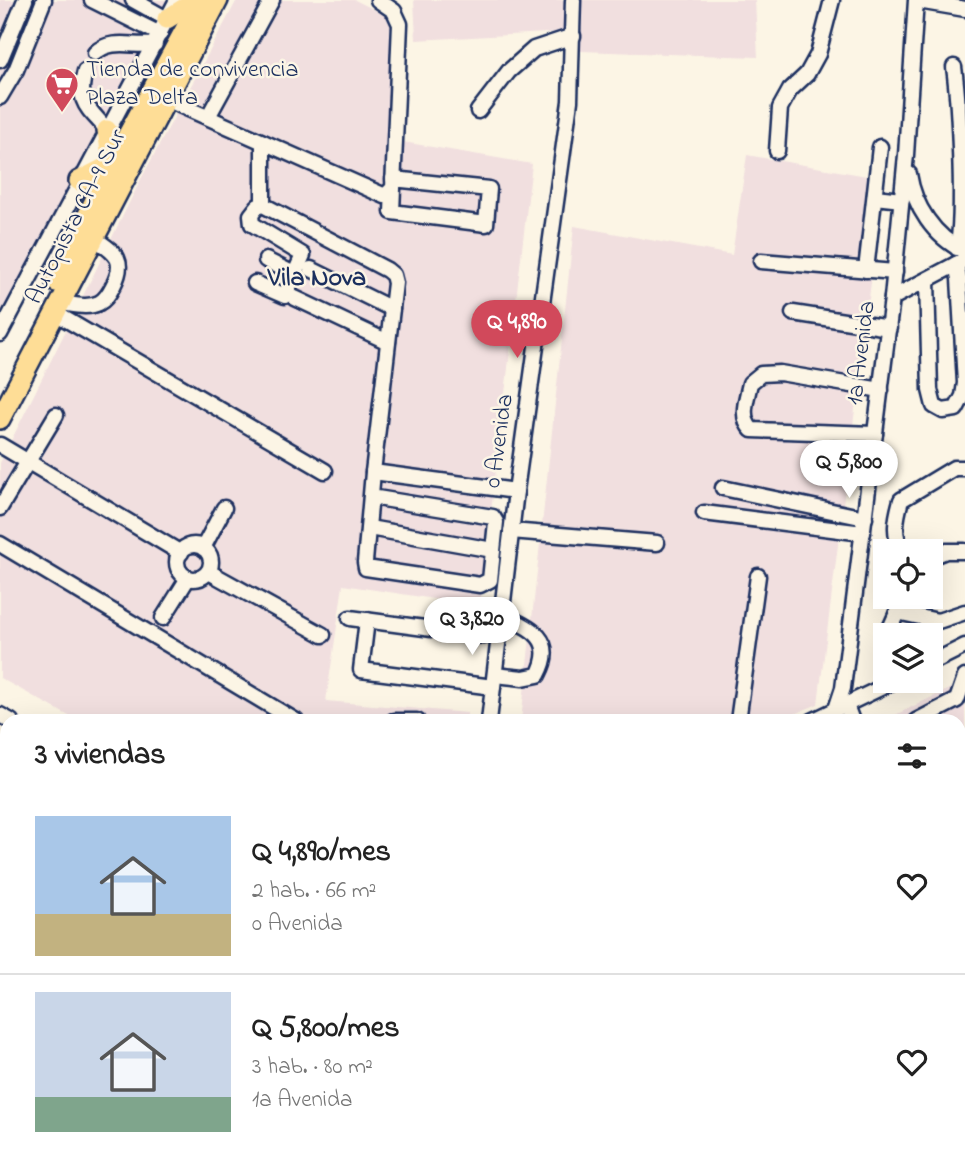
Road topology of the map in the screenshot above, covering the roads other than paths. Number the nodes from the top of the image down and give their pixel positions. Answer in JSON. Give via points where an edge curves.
{"nodes":[{"id":1,"x":25,"y":0,"type":"edge"},
{"id":2,"x":44,"y":0,"type":"edge"},
{"id":3,"x":92,"y":0,"type":"edge"},
{"id":4,"x":133,"y":0,"type":"edge"},
{"id":5,"x":177,"y":0,"type":"edge"},
{"id":6,"x":199,"y":0,"type":"edge"},
{"id":7,"x":218,"y":0,"type":"edge"},
{"id":8,"x":272,"y":0,"type":"edge"},
{"id":9,"x":378,"y":0,"type":"edge"},
{"id":10,"x":573,"y":0,"type":"edge"},
{"id":11,"x":832,"y":0,"type":"edge"},
{"id":12,"x":916,"y":2,"type":"edge"},
{"id":13,"x":965,"y":9,"type":"edge"},
{"id":14,"x":161,"y":32,"type":"junction"},
{"id":15,"x":573,"y":36,"type":"junction"},
{"id":16,"x":95,"y":53,"type":"dead end"},
{"id":17,"x":0,"y":60,"type":"edge"},
{"id":18,"x":954,"y":67,"type":"dead end"},
{"id":19,"x":85,"y":71,"type":"dead end"},
{"id":20,"x":0,"y":97,"type":"edge"},
{"id":21,"x":166,"y":99,"type":"junction"},
{"id":22,"x":478,"y":111,"type":"dead end"},
{"id":23,"x":208,"y":117,"type":"junction"},
{"id":24,"x":107,"y":130,"type":"junction"},
{"id":25,"x":263,"y":142,"type":"junction"},
{"id":26,"x":880,"y":147,"type":"dead end"},
{"id":27,"x":777,"y":151,"type":"dead end"},
{"id":28,"x":906,"y":155,"type":"junction"},
{"id":29,"x":112,"y":164,"type":"junction"},
{"id":30,"x":79,"y":181,"type":"junction"},
{"id":31,"x":393,"y":184,"type":"junction"},
{"id":32,"x":875,"y":197,"type":"junction"},
{"id":33,"x":902,"y":200,"type":"junction"},
{"id":34,"x":263,"y":205,"type":"junction"},
{"id":35,"x":94,"y":238,"type":"junction"},
{"id":36,"x":961,"y":256,"type":"edge"},
{"id":37,"x":266,"y":260,"type":"dead end"},
{"id":38,"x":761,"y":261,"type":"dead end"},
{"id":39,"x":311,"y":269,"type":"dead end"},
{"id":40,"x":866,"y":270,"type":"junction"},
{"id":41,"x":895,"y":272,"type":"junction"},
{"id":42,"x":296,"y":275,"type":"junction"},
{"id":43,"x":927,"y":280,"type":"junction"},
{"id":44,"x":256,"y":283,"type":"dead end"},
{"id":45,"x":295,"y":298,"type":"dead end"},
{"id":46,"x":892,"y":298,"type":"junction"},
{"id":47,"x":57,"y":308,"type":"junction"},
{"id":48,"x":392,"y":309,"type":"junction"},
{"id":49,"x":793,"y":313,"type":"dead end"},
{"id":50,"x":888,"y":328,"type":"junction"},
{"id":51,"x":0,"y":334,"type":"edge"},
{"id":52,"x":388,"y":342,"type":"junction"},
{"id":53,"x":881,"y":390,"type":"junction"},
{"id":54,"x":0,"y":392,"type":"edge"},
{"id":55,"x":56,"y":415,"type":"dead end"},
{"id":56,"x":0,"y":419,"type":"edge"},
{"id":57,"x":875,"y":435,"type":"junction"},
{"id":58,"x":0,"y":445,"type":"edge"},
{"id":59,"x":26,"y":462,"type":"junction"},
{"id":60,"x":965,"y":468,"type":"edge"},
{"id":61,"x":325,"y":471,"type":"dead end"},
{"id":62,"x":373,"y":472,"type":"junction"},
{"id":63,"x":723,"y":488,"type":"dead end"},
{"id":64,"x":516,"y":491,"type":"junction"},
{"id":65,"x":371,"y":496,"type":"junction"},
{"id":66,"x":0,"y":508,"type":"edge"},
{"id":67,"x":224,"y":508,"type":"dead end"},
{"id":68,"x":704,"y":513,"type":"dead end"},
{"id":69,"x":864,"y":526,"type":"junction"},
{"id":70,"x":369,"y":528,"type":"junction"},
{"id":71,"x":511,"y":531,"type":"junction"},
{"id":72,"x":897,"y":539,"type":"edge"},
{"id":73,"x":657,"y":543,"type":"dead end"},
{"id":74,"x":0,"y":544,"type":"edge"},
{"id":75,"x":203,"y":548,"type":"junction"},
{"id":76,"x":493,"y":550,"type":"junction"},
{"id":77,"x":965,"y":551,"type":"edge"},
{"id":78,"x":181,"y":552,"type":"junction"},
{"id":79,"x":943,"y":552,"type":"edge"},
{"id":80,"x":209,"y":572,"type":"junction"},
{"id":81,"x":758,"y":576,"type":"dead end"},
{"id":82,"x":188,"y":578,"type":"junction"},
{"id":83,"x":898,"y":609,"type":"edge"},
{"id":84,"x":897,"y":612,"type":"junction"},
{"id":85,"x":965,"y":612,"type":"edge"},
{"id":86,"x":501,"y":615,"type":"junction"},
{"id":87,"x":163,"y":618,"type":"dead end"},
{"id":88,"x":351,"y":618,"type":"dead end"},
{"id":89,"x":367,"y":621,"type":"junction"},
{"id":90,"x":892,"y":623,"type":"edge"},
{"id":91,"x":323,"y":635,"type":"dead end"},
{"id":92,"x":484,"y":636,"type":"dead end"},
{"id":93,"x":965,"y":646,"type":"edge"},
{"id":94,"x":943,"y":657,"type":"edge"},
{"id":95,"x":965,"y":677,"type":"edge"},
{"id":96,"x":489,"y":682,"type":"junction"},
{"id":97,"x":873,"y":692,"type":"edge"},
{"id":98,"x":841,"y":707,"type":"junction"},
{"id":99,"x":284,"y":714,"type":"edge"},
{"id":100,"x":489,"y":714,"type":"edge"},
{"id":101,"x":739,"y":714,"type":"edge"},
{"id":102,"x":826,"y":714,"type":"edge"},
{"id":103,"x":846,"y":714,"type":"edge"},
{"id":104,"x":930,"y":714,"type":"edge"}],
"edges":[{"from":1,"to":17,"type":"street"},
{"from":2,"to":20,"type":"street"},
{"from":3,"to":14,"type":"street"},
{"from":4,"to":14,"type":"street"},
{"from":5,"to":14,"type":"street"},
{"from":6,"to":14,"type":"highway"},
{"from":6,"to":29,"type":"highway","name":"Autopista CA-9 Sur"},
{"from":7,"to":21,"type":"highway","name":"Autopista CA-9 Sur"},
{"from":8,"to":23,"type":"street"},
{"from":9,"to":31,"type":"street","via":[[394,10],[400,24]]},
{"from":10,"to":15,"type":"street","name":"0 Avenida"},
{"from":11,"to":27,"type":"street","via":[[818,54],[780,108]]},
{"from":12,"to":13,"type":"street"},
{"from":12,"to":28,"type":"street","name":"1a Avenida"},
{"from":14,"to":16,"type":"street","via":[[142,46],[112,44]]},
{"from":14,"to":24,"type":"street"},
{"from":15,"to":22,"type":"street","via":[[534,49],[509,71]]},
{"from":15,"to":64,"type":"street","name":"0 Avenida","via":[[570,101]]},
{"from":18,"to":36,"type":"street","via":[[962,129],[965,218]]},
{"from":19,"to":24,"type":"street","via":[[82,100]]},
{"from":21,"to":23,"type":"street"},
{"from":21,"to":35,"type":"highway","name":"Autopista CA-9 Sur"},
{"from":23,"to":25,"type":"street"},
{"from":24,"to":29,"type":"highway"},
{"from":24,"to":30,"type":"street"},
{"from":25,"to":31,"type":"street","via":[[385,196]]},
{"from":25,"to":34,"type":"street"},
{"from":26,"to":32,"type":"street"},
{"from":28,"to":33,"type":"street","name":"1a Avenida"},
{"from":28,"to":36,"type":"street","via":[[921,211]]},
{"from":29,"to":30,"type":"highway"},
{"from":29,"to":54,"type":"highway","name":"Autopista CA-9 Sur"},
{"from":30,"to":51,"type":"street"},
{"from":31,"to":31,"type":"street","via":[[392,212],[486,224],[489,189]]},
{"from":32,"to":33,"type":"street"},
{"from":32,"to":40,"type":"street"},
{"from":33,"to":41,"type":"street","name":"1a Avenida"},
{"from":34,"to":42,"type":"street","via":[[251,215],[252,224],[303,255]]},
{"from":34,"to":48,"type":"street","via":[[387,270],[395,283]]},
{"from":35,"to":47,"type":"highway","name":"Autopista CA-9 Sur"},
{"from":35,"to":47,"type":"street","via":[[114,253],[120,263],[118,277],[100,303]]},
{"from":36,"to":43,"type":"street"},
{"from":36,"to":43,"type":"street","via":[[965,383],[956,409],[934,407],[930,390]]},
{"from":37,"to":42,"type":"street"},
{"from":38,"to":40,"type":"street"},
{"from":39,"to":48,"type":"street"},
{"from":40,"to":41,"type":"street"},
{"from":41,"to":46,"type":"street","name":"1a Avenida"},
{"from":42,"to":44,"type":"street","via":[[285,296]]},
{"from":43,"to":46,"type":"street"},
{"from":45,"to":52,"type":"street"},
{"from":46,"to":50,"type":"street","name":"1a Avenida"},
{"from":47,"to":56,"type":"highway","name":"Autopista CA-9 Sur"},
{"from":47,"to":61,"type":"street"},
{"from":48,"to":52,"type":"street"},
{"from":49,"to":50,"type":"street"},
{"from":50,"to":53,"type":"street","name":"1a Avenida"},
{"from":52,"to":62,"type":"street"},
{"from":53,"to":57,"type":"street","name":"1a Avenida"},
{"from":53,"to":57,"type":"street","via":[[801,375],[761,374],[750,383],[744,417],[752,430]]},
{"from":55,"to":59,"type":"street"},
{"from":57,"to":69,"type":"street","name":"1a Avenida"},
{"from":58,"to":59,"type":"street"},
{"from":59,"to":66,"type":"street"},
{"from":59,"to":78,"type":"street"},
{"from":60,"to":72,"type":"street","via":[[954,468],[901,500]]},
{"from":62,"to":64,"type":"street"},
{"from":62,"to":65,"type":"street"},
{"from":63,"to":69,"type":"street"},
{"from":64,"to":71,"type":"street","name":"0 Avenida"},
{"from":65,"to":70,"type":"street"},
{"from":65,"to":76,"type":"street","via":[[487,515],[496,522]]},
{"from":67,"to":75,"type":"street"},
{"from":68,"to":69,"type":"street"},
{"from":69,"to":98,"type":"street","name":"1a Avenida"},
{"from":70,"to":76,"type":"street"},
{"from":70,"to":76,"type":"street","via":[[366,568],[480,585],[490,580]]},
{"from":71,"to":73,"type":"street"},
{"from":71,"to":86,"type":"street","name":"0 Avenida"},
{"from":74,"to":99,"type":"street"},
{"from":75,"to":78,"type":"street","via":[[196,545]]},
{"from":75,"to":80,"type":"street","via":[[210,555]]},
{"from":77,"to":79,"type":"street"},
{"from":78,"to":82,"type":"street","via":[[178,567]]},
{"from":80,"to":82,"type":"street"},
{"from":80,"to":91,"type":"street"},
{"from":81,"to":101,"type":"street"},
{"from":82,"to":87,"type":"street"},
{"from":83,"to":84,"type":"street"},
{"from":84,"to":85,"type":"street","via":[[938,621]]},
{"from":84,"to":90,"type":"street"},
{"from":86,"to":96,"type":"street","name":"0 Avenida"},
{"from":86,"to":96,"type":"street","via":[[535,631],[544,651],[538,675]]},
{"from":88,"to":89,"type":"street"},
{"from":89,"to":92,"type":"street"},
{"from":89,"to":96,"type":"street","via":[[361,670]]},
{"from":93,"to":94,"type":"street"},
{"from":95,"to":104,"type":"street","via":[[957,700]]},
{"from":96,"to":100,"type":"street","name":"0 Avenida"},
{"from":97,"to":98,"type":"street"},
{"from":98,"to":102,"type":"street"},
{"from":98,"to":103,"type":"street"}]}
